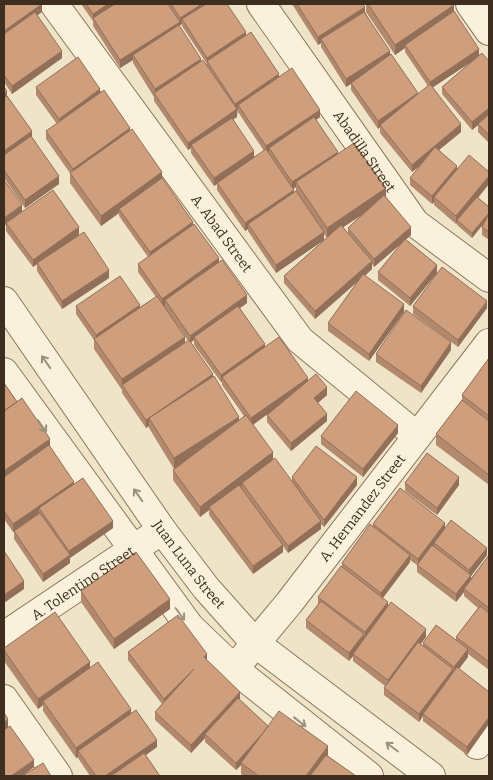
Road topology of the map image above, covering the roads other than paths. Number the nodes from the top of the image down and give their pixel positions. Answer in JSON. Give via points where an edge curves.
{"nodes":[{"id":1,"x":54,"y":4,"type":"edge"},
{"id":2,"x":261,"y":4,"type":"edge"},
{"id":3,"x":470,"y":4,"type":"edge"},
{"id":4,"x":489,"y":30,"type":"edge"},
{"id":5,"x":489,"y":278,"type":"edge"},
{"id":6,"x":4,"y":301,"type":"edge"},
{"id":7,"x":489,"y":343,"type":"edge"},
{"id":8,"x":4,"y":372,"type":"edge"},
{"id":9,"x":417,"y":436,"type":"junction"},
{"id":10,"x":162,"y":530,"type":"junction"},
{"id":11,"x":132,"y":551,"type":"junction"},
{"id":12,"x":4,"y":636,"type":"edge"},
{"id":13,"x":256,"y":643,"type":"junction"},
{"id":14,"x":234,"y":669,"type":"junction"},
{"id":15,"x":4,"y":699,"type":"edge"},
{"id":16,"x":58,"y":776,"type":"edge"},
{"id":17,"x":369,"y":776,"type":"edge"},
{"id":18,"x":431,"y":776,"type":"edge"}],
"edges":[{"from":1,"to":9,"type":"street","name":"A. Abad Street","via":[[300,340]]},
{"from":2,"to":5,"type":"street","name":"Abadilla Street","via":[[415,223]]},
{"from":3,"to":4,"type":"street"},
{"from":10,"to":6,"type":"street","name":"Juan Luna Street","one_way":true},
{"from":7,"to":9,"type":"street","name":"A. Hernandez Street"},
{"from":8,"to":11,"type":"street","one_way":true},
{"from":9,"to":13,"type":"street","name":"A. Hernandez Street"},
{"from":10,"to":11,"type":"street","name":"A. Tolentino Street"},
{"from":10,"to":13,"type":"street","name":"Juan Luna Street","via":[[206,588]]},
{"from":11,"to":12,"type":"street","name":"A. Tolentino Street"},
{"from":11,"to":14,"type":"street","one_way":true,"via":[[190,627]]},
{"from":13,"to":14,"type":"street","name":"A. Hernandez Street"},
{"from":18,"to":13,"type":"street","name":"Juan Luna Street","one_way":true},
{"from":14,"to":17,"type":"street","one_way":true},
{"from":15,"to":16,"type":"street"}]}
